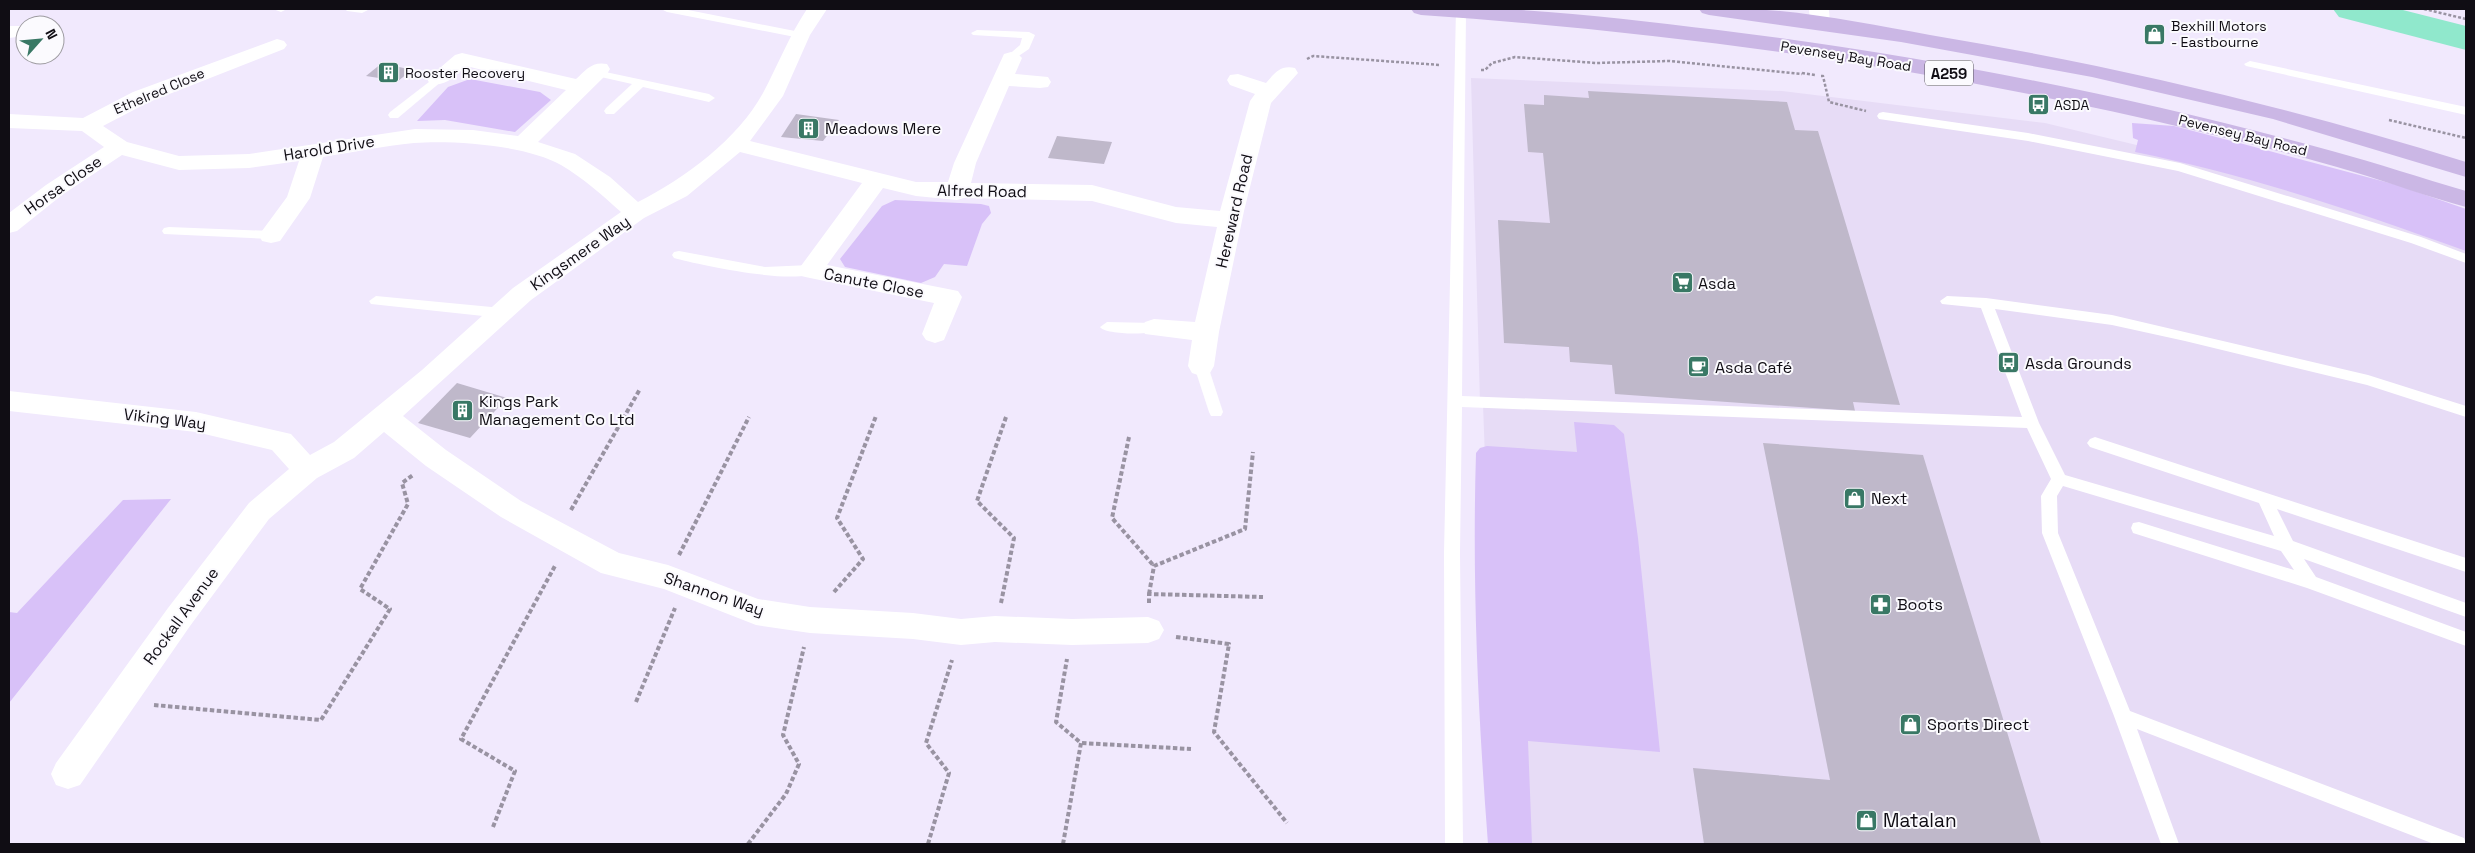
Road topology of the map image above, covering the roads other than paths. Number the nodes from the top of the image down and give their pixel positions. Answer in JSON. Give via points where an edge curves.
{"nodes":[{"id":1,"x":668,"y":9,"type":"edge"},
{"id":2,"x":817,"y":9,"type":"edge"},
{"id":3,"x":1421,"y":9,"type":"edge"},
{"id":4,"x":1709,"y":9,"type":"edge"},
{"id":5,"x":1460,"y":11,"type":"junction"},
{"id":6,"x":1820,"y":16,"type":"edge"},
{"id":7,"x":977,"y":33,"type":"dead end"},
{"id":8,"x":800,"y":34,"type":"junction"},
{"id":9,"x":217,"y":43,"type":"dead end"},
{"id":10,"x":277,"y":45,"type":"dead end"},
{"id":11,"x":1011,"y":58,"type":"joint"},
{"id":12,"x":232,"y":61,"type":"junction"},
{"id":13,"x":2250,"y":64,"type":"dead end"},
{"id":14,"x":1287,"y":73,"type":"road end"},
{"id":15,"x":592,"y":76,"type":"junction"},
{"id":16,"x":438,"y":79,"type":"joint"},
{"id":17,"x":1001,"y":79,"type":"junction"},
{"id":18,"x":1238,"y":80,"type":"dead end"},
{"id":19,"x":1040,"y":82,"type":"dead end"},
{"id":20,"x":640,"y":83,"type":"junction"},
{"id":21,"x":1270,"y":92,"type":"junction"},
{"id":22,"x":710,"y":98,"type":"dead end"},
{"id":23,"x":610,"y":112,"type":"dead end"},
{"id":24,"x":2466,"y":112,"type":"edge"},
{"id":25,"x":394,"y":115,"type":"dead end"},
{"id":26,"x":1883,"y":116,"type":"road end"},
{"id":27,"x":9,"y":121,"type":"edge"},
{"id":28,"x":88,"y":125,"type":"junction"},
{"id":29,"x":523,"y":144,"type":"junction"},
{"id":30,"x":736,"y":144,"type":"junction"},
{"id":31,"x":119,"y":146,"type":"junction"},
{"id":32,"x":314,"y":150,"type":"junction"},
{"id":33,"x":2466,"y":170,"type":"edge"},
{"id":34,"x":876,"y":181,"type":"junction"},
{"id":35,"x":957,"y":192,"type":"junction"},
{"id":36,"x":2466,"y":199,"type":"edge"},
{"id":37,"x":636,"y":213,"type":"junction"},
{"id":38,"x":1230,"y":220,"type":"junction"},
{"id":39,"x":9,"y":225,"type":"edge"},
{"id":40,"x":169,"y":231,"type":"dead end"},
{"id":41,"x":271,"y":235,"type":"joint"},
{"id":42,"x":679,"y":255,"type":"dead end"},
{"id":43,"x":2466,"y":259,"type":"edge"},
{"id":44,"x":810,"y":270,"type":"junction"},
{"id":45,"x":1948,"y":300,"type":"dead end"},
{"id":46,"x":376,"y":301,"type":"dead end"},
{"id":47,"x":1986,"y":303,"type":"junction"},
{"id":48,"x":502,"y":313,"type":"junction"},
{"id":49,"x":1107,"y":327,"type":"dead end"},
{"id":50,"x":1154,"y":328,"type":"joint"},
{"id":51,"x":1206,"y":332,"type":"junction"},
{"id":52,"x":935,"y":334,"type":"dead end"},
{"id":53,"x":1201,"y":366,"type":"joint"},
{"id":54,"x":1455,"y":400,"type":"junction"},
{"id":55,"x":9,"y":401,"type":"edge"},
{"id":56,"x":1216,"y":412,"type":"dead end"},
{"id":57,"x":2464,"y":413,"type":"edge"},
{"id":58,"x":384,"y":416,"type":"junction"},
{"id":59,"x":2032,"y":423,"type":"junction"},
{"id":60,"x":2095,"y":443,"type":"dead end"},
{"id":61,"x":307,"y":470,"type":"junction"},
{"id":62,"x":2059,"y":479,"type":"junction"},
{"id":63,"x":2265,"y":500,"type":"junction"},
{"id":64,"x":2139,"y":528,"type":"dead end"},
{"id":65,"x":2287,"y":546,"type":"junction"},
{"id":66,"x":2466,"y":565,"type":"edge"},
{"id":67,"x":2310,"y":582,"type":"junction"},
{"id":68,"x":2466,"y":610,"type":"edge"},
{"id":69,"x":1148,"y":630,"type":"road end"},
{"id":70,"x":2466,"y":640,"type":"edge"},
{"id":71,"x":2123,"y":716,"type":"junction"},
{"id":72,"x":68,"y":774,"type":"dead end"},
{"id":73,"x":1454,"y":844,"type":"edge"},
{"id":74,"x":2170,"y":844,"type":"edge"},
{"id":75,"x":2457,"y":844,"type":"edge"}],
"edges":[{"from":1,"to":8,"type":"lane"},
{"from":2,"to":8,"type":"street","name":"Kingsmere Way"},
{"from":3,"to":5,"type":"main road","name":"Pevensey Bay Road","number":"A259"},
{"from":4,"to":6,"type":"main road","name":"Pevensey Bay Road","number":"A259"},
{"from":5,"to":36,"type":"main road","name":"Pevensey Bay Road","number":"A259","via":[[1664,29],[1801,48],[2062,93],[2305,150]]},
{"from":5,"to":54,"type":"lane"},
{"from":6,"to":33,"type":"main road","name":"Pevensey Bay Road","number":"A259","via":[[2086,68],[2230,102]]},
{"from":7,"to":11,"type":"lane","via":[[1029,35],[1025,47]]},
{"from":8,"to":30,"type":"street","name":"Kingsmere Way","via":[[772,96]]},
{"from":9,"to":12,"type":"street"},
{"from":10,"to":12,"type":"street","name":"Ethelred Close"},
{"from":11,"to":17,"type":"street"},
{"from":12,"to":28,"type":"street","name":"Ethelred Close","via":[[140,97]]},
{"from":13,"to":24,"type":"lane"},
{"from":14,"to":21,"type":"street","name":"Hereward Road"},
{"from":15,"to":16,"type":"street","via":[[462,59]]},
{"from":15,"to":20,"type":"lane"},
{"from":15,"to":29,"type":"street"},
{"from":16,"to":25,"type":"lane"},
{"from":17,"to":19,"type":"street"},
{"from":17,"to":35,"type":"street","via":[[965,163]]},
{"from":18,"to":21,"type":"street"},
{"from":20,"to":22,"type":"lane"},
{"from":20,"to":23,"type":"lane"},
{"from":21,"to":38,"type":"street","name":"Hereward Road","via":[[1261,102]]},
{"from":26,"to":43,"type":"lane","via":[[2028,137],[2180,167],[2416,240]]},
{"from":27,"to":28,"type":"street"},
{"from":28,"to":31,"type":"street","name":"Harold Drive"},
{"from":29,"to":32,"type":"street","name":"Harold Drive","via":[[473,137],[415,136]]},
{"from":29,"to":37,"type":"street","name":"Harold Drive","via":[[567,159],[602,182]]},
{"from":30,"to":34,"type":"street","name":"Alfred Road"},
{"from":30,"to":37,"type":"street","name":"Kingsmere Way","via":[[679,191]]},
{"from":31,"to":32,"type":"street","name":"Harold Drive","via":[[179,163],[249,161]]},
{"from":31,"to":39,"type":"street","name":"Horsa Close"},
{"from":32,"to":41,"type":"street","via":[[298,198]]},
{"from":34,"to":35,"type":"street","name":"Alfred Road","via":[[916,190]]},
{"from":34,"to":44,"type":"street","name":"Canute Close"},
{"from":35,"to":38,"type":"street","name":"Alfred Road","via":[[1092,193],[1176,215]]},
{"from":37,"to":48,"type":"street","name":"Kingsmere Way","via":[[522,294]]},
{"from":38,"to":51,"type":"street","name":"Hereward Road"},
{"from":40,"to":41,"type":"lane"},
{"from":42,"to":44,"type":"lane","via":[[765,272]]},
{"from":44,"to":52,"type":"street","name":"Canute Close","via":[[949,297]]},
{"from":45,"to":47,"type":"lane"},
{"from":46,"to":48,"type":"lane"},
{"from":47,"to":57,"type":"lane","via":[[2112,320],[2184,336],[2368,380]]},
{"from":47,"to":59,"type":"lane"},
{"from":48,"to":58,"type":"street","name":"Kingsmere Way"},
{"from":49,"to":50,"type":"lane"},
{"from":50,"to":51,"type":"street"},
{"from":51,"to":53,"type":"street","name":"Hereward Road"},
{"from":53,"to":56,"type":"lane"},
{"from":54,"to":59,"type":"lane"},
{"from":54,"to":73,"type":"lane","via":[[1452,553]]},
{"from":55,"to":61,"type":"street","name":"Viking Way","via":[[196,422],[281,440]]},
{"from":58,"to":61,"type":"street","name":"Kingsmere Way","via":[[344,450]]},
{"from":58,"to":69,"type":"street","name":"Shannon Way","via":[[436,458],[511,509],[612,564],[677,580],[756,612],[810,620],[961,632],[996,629]]},
{"from":59,"to":62,"type":"lane"},
{"from":60,"to":63,"type":"lane"},
{"from":61,"to":72,"type":"street","name":"Rockall Avenue","via":[[259,511]]},
{"from":62,"to":65,"type":"lane"},
{"from":62,"to":71,"type":"lane","via":[[2049,496],[2050,533]]},
{"from":63,"to":65,"type":"lane"},
{"from":63,"to":66,"type":"lane"},
{"from":64,"to":67,"type":"lane"},
{"from":65,"to":67,"type":"lane"},
{"from":65,"to":68,"type":"lane"},
{"from":67,"to":70,"type":"lane"},
{"from":71,"to":74,"type":"lane"},
{"from":71,"to":75,"type":"lane"}]}
